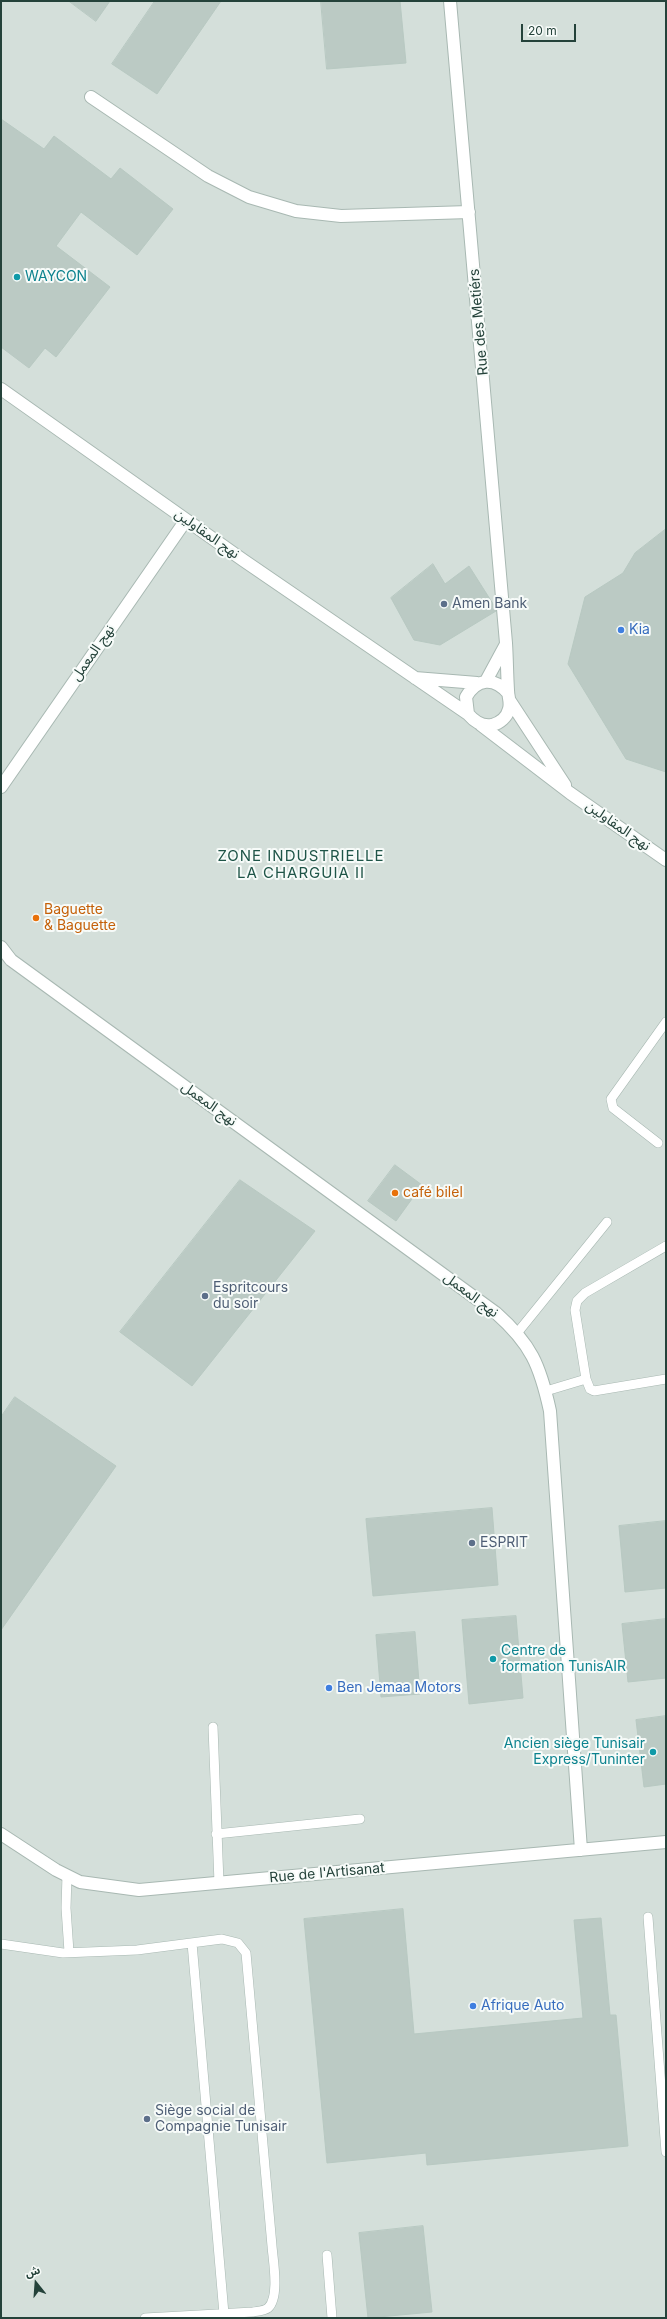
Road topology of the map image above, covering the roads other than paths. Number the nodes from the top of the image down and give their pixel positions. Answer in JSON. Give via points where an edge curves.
{"nodes":[{"id":1,"x":450,"y":1,"type":"edge"},
{"id":2,"x":91,"y":97,"type":"dead end"},
{"id":3,"x":469,"y":212,"type":"junction"},
{"id":4,"x":1,"y":389,"type":"edge"},
{"id":5,"x":186,"y":520,"type":"junction"},
{"id":6,"x":506,"y":643,"type":"junction"},
{"id":7,"x":414,"y":678,"type":"junction"},
{"id":8,"x":482,"y":682,"type":"junction"},
{"id":9,"x":509,"y":697,"type":"junction"},
{"id":10,"x":468,"y":714,"type":"junction"},
{"id":11,"x":481,"y":725,"type":"junction"},
{"id":12,"x":1,"y":787,"type":"edge"},
{"id":13,"x":570,"y":793,"type":"junction"},
{"id":14,"x":666,"y":860,"type":"edge"},
{"id":15,"x":1,"y":947,"type":"edge"},
{"id":16,"x":666,"y":1022,"type":"edge"},
{"id":17,"x":658,"y":1143,"type":"dead end"},
{"id":18,"x":607,"y":1222,"type":"dead end"},
{"id":19,"x":666,"y":1246,"type":"edge"},
{"id":20,"x":518,"y":1332,"type":"junction"},
{"id":21,"x":586,"y":1379,"type":"junction"},
{"id":22,"x":666,"y":1379,"type":"edge"},
{"id":23,"x":546,"y":1391,"type":"junction"},
{"id":24,"x":213,"y":1727,"type":"dead end"},
{"id":25,"x":360,"y":1819,"type":"dead end"},
{"id":26,"x":1,"y":1834,"type":"edge"},
{"id":27,"x":216,"y":1834,"type":"junction"},
{"id":28,"x":666,"y":1842,"type":"edge"},
{"id":29,"x":581,"y":1850,"type":"junction"},
{"id":30,"x":67,"y":1875,"type":"junction"},
{"id":31,"x":219,"y":1883,"type":"junction"},
{"id":32,"x":648,"y":1917,"type":"dead end"},
{"id":33,"x":192,"y":1943,"type":"junction"},
{"id":34,"x":1,"y":1944,"type":"edge"},
{"id":35,"x":69,"y":1952,"type":"junction"},
{"id":36,"x":662,"y":2055,"type":"edge"},
{"id":37,"x":666,"y":2148,"type":"edge"},
{"id":38,"x":666,"y":2152,"type":"edge"},
{"id":39,"x":327,"y":2255,"type":"dead end"},
{"id":40,"x":224,"y":2314,"type":"junction"},
{"id":41,"x":145,"y":2318,"type":"edge"},
{"id":42,"x":332,"y":2318,"type":"edge"}],
"edges":[{"from":1,"to":3,"type":"street","name":"Rue des Metiérs"},
{"from":2,"to":3,"type":"street","via":[[208,176],[249,197],[296,211],[341,216]]},
{"from":3,"to":6,"type":"street","name":"Rue des Metiérs"},
{"from":4,"to":5,"type":"street","name":"نهج المقاولين"},
{"from":5,"to":7,"type":"street","name":"نهج المقاولين"},
{"from":5,"to":12,"type":"street","name":"نهج المعمل"},
{"from":6,"to":8,"type":"street"},
{"from":6,"to":9,"type":"street","name":"Rue des Metiérs"},
{"from":7,"to":8,"type":"street"},
{"from":7,"to":10,"type":"street","name":"نهج المقاولين"},
{"from":8,"to":9,"type":"street","via":[[494,682]]},
{"from":8,"to":10,"type":"street","via":[[466,697]]},
{"from":9,"to":11,"type":"street","via":[[509,710],[498,723],[490,726]]},
{"from":9,"to":13,"type":"street","name":"نهج المقاولين"},
{"from":10,"to":11,"type":"street"},
{"from":11,"to":13,"type":"street","name":"نهج المقاولين"},
{"from":13,"to":14,"type":"street","name":"نهج المقاولين"},
{"from":15,"to":20,"type":"street","name":"نهج المعمل","via":[[10,960],[490,1308]]},
{"from":16,"to":17,"type":"lane","via":[[611,1098],[613,1108]]},
{"from":18,"to":20,"type":"lane"},
{"from":19,"to":21,"type":"lane","via":[[585,1293],[577,1301],[575,1310]]},
{"from":20,"to":23,"type":"street","name":"نهج المعمل","via":[[534,1356]]},
{"from":21,"to":22,"type":"lane","via":[[594,1392]]},
{"from":21,"to":23,"type":"lane"},
{"from":23,"to":29,"type":"street","name":"نهج المعمل"},
{"from":24,"to":27,"type":"lane"},
{"from":25,"to":27,"type":"lane"},
{"from":26,"to":30,"type":"street","name":"Rue de l'Artisanat"},
{"from":27,"to":31,"type":"lane"},
{"from":28,"to":29,"type":"street","name":"Rue de l'Artisanat"},
{"from":29,"to":31,"type":"street","name":"Rue de l'Artisanat"},
{"from":30,"to":31,"type":"street","name":"Rue de l'Artisanat","via":[[80,1882],[139,1890]]},
{"from":30,"to":35,"type":"lane"},
{"from":32,"to":36,"type":"lane"},
{"from":33,"to":35,"type":"lane","via":[[137,1950]]},
{"from":33,"to":40,"type":"lane"},
{"from":33,"to":40,"type":"lane","via":[[222,1939],[238,1943],[246,1953],[272,2246],[275,2288],[269,2306],[253,2312]]},
{"from":34,"to":35,"type":"lane","via":[[42,1951]]},
{"from":36,"to":37,"type":"lane"},
{"from":37,"to":38,"type":"lane"},
{"from":39,"to":42,"type":"lane"},
{"from":40,"to":41,"type":"lane"}]}
